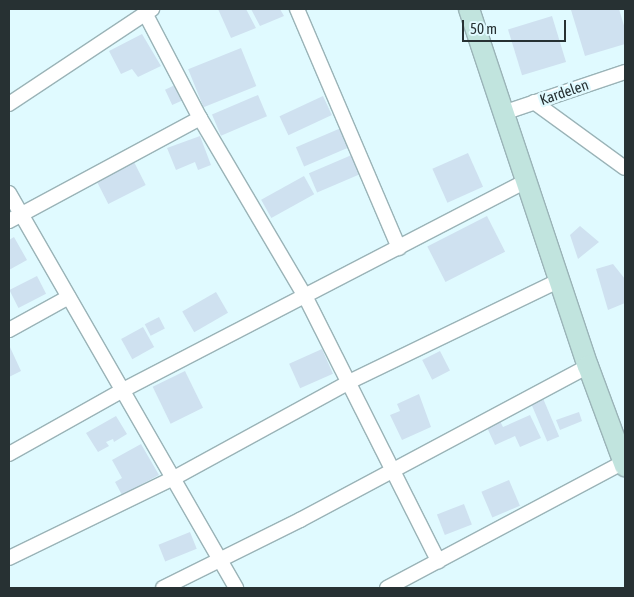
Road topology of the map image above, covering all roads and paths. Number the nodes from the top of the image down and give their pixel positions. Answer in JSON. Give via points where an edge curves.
{"nodes":[{"id":1,"x":297,"y":9,"type":"edge"},
{"id":2,"x":469,"y":9,"type":"edge"},
{"id":3,"x":148,"y":11,"type":"edge"},
{"id":4,"x":625,"y":72,"type":"edge"},
{"id":5,"x":534,"y":102,"type":"junction"},
{"id":6,"x":9,"y":104,"type":"edge"},
{"id":7,"x":503,"y":113,"type":"junction"},
{"id":8,"x":200,"y":118,"type":"junction"},
{"id":9,"x":625,"y":168,"type":"edge"},
{"id":10,"x":525,"y":182,"type":"junction"},
{"id":11,"x":9,"y":192,"type":"edge"},
{"id":12,"x":15,"y":218,"type":"edge"},
{"id":13,"x":399,"y":248,"type":"junction"},
{"id":14,"x":560,"y":280,"type":"junction"},
{"id":15,"x":304,"y":296,"type":"junction"},
{"id":16,"x":69,"y":297,"type":"junction"},
{"id":17,"x":9,"y":330,"type":"edge"},
{"id":18,"x":588,"y":366,"type":"junction"},
{"id":19,"x":349,"y":382,"type":"junction"},
{"id":20,"x":123,"y":390,"type":"junction"},
{"id":21,"x":620,"y":431,"type":"edge"},
{"id":22,"x":9,"y":454,"type":"edge"},
{"id":23,"x":625,"y":464,"type":"edge"},
{"id":24,"x":390,"y":470,"type":"junction"},
{"id":25,"x":174,"y":478,"type":"junction"},
{"id":26,"x":9,"y":558,"type":"edge"},
{"id":27,"x":217,"y":560,"type":"junction"},
{"id":28,"x":438,"y":561,"type":"junction"},
{"id":29,"x":163,"y":588,"type":"edge"},
{"id":30,"x":236,"y":588,"type":"edge"},
{"id":31,"x":386,"y":588,"type":"edge"}],
"edges":[{"from":1,"to":13,"type":"street"},
{"from":2,"to":7,"type":"street"},
{"from":3,"to":6,"type":"street"},
{"from":3,"to":8,"type":"street"},
{"from":4,"to":5,"type":"street","name":"Kardelen"},
{"from":5,"to":7,"type":"street","name":"Kardelen"},
{"from":5,"to":9,"type":"street"},
{"from":7,"to":10,"type":"street"},
{"from":8,"to":12,"type":"street"},
{"from":8,"to":15,"type":"street"},
{"from":10,"to":13,"type":"street"},
{"from":10,"to":14,"type":"street"},
{"from":11,"to":12,"type":"street"},
{"from":12,"to":16,"type":"street"},
{"from":13,"to":15,"type":"street"},
{"from":14,"to":18,"type":"street"},
{"from":14,"to":19,"type":"street"},
{"from":15,"to":19,"type":"street"},
{"from":15,"to":20,"type":"street"},
{"from":16,"to":17,"type":"street"},
{"from":16,"to":20,"type":"street"},
{"from":18,"to":21,"type":"street"},
{"from":18,"to":24,"type":"street"},
{"from":19,"to":24,"type":"street"},
{"from":19,"to":25,"type":"street"},
{"from":20,"to":22,"type":"street"},
{"from":20,"to":25,"type":"street"},
{"from":21,"to":23,"type":"street"},
{"from":23,"to":28,"type":"street"},
{"from":24,"to":27,"type":"street","via":[[300,520]]},
{"from":24,"to":28,"type":"street"},
{"from":25,"to":26,"type":"street"},
{"from":25,"to":27,"type":"street"},
{"from":27,"to":29,"type":"street"},
{"from":27,"to":30,"type":"street"},
{"from":28,"to":31,"type":"street"}]}
